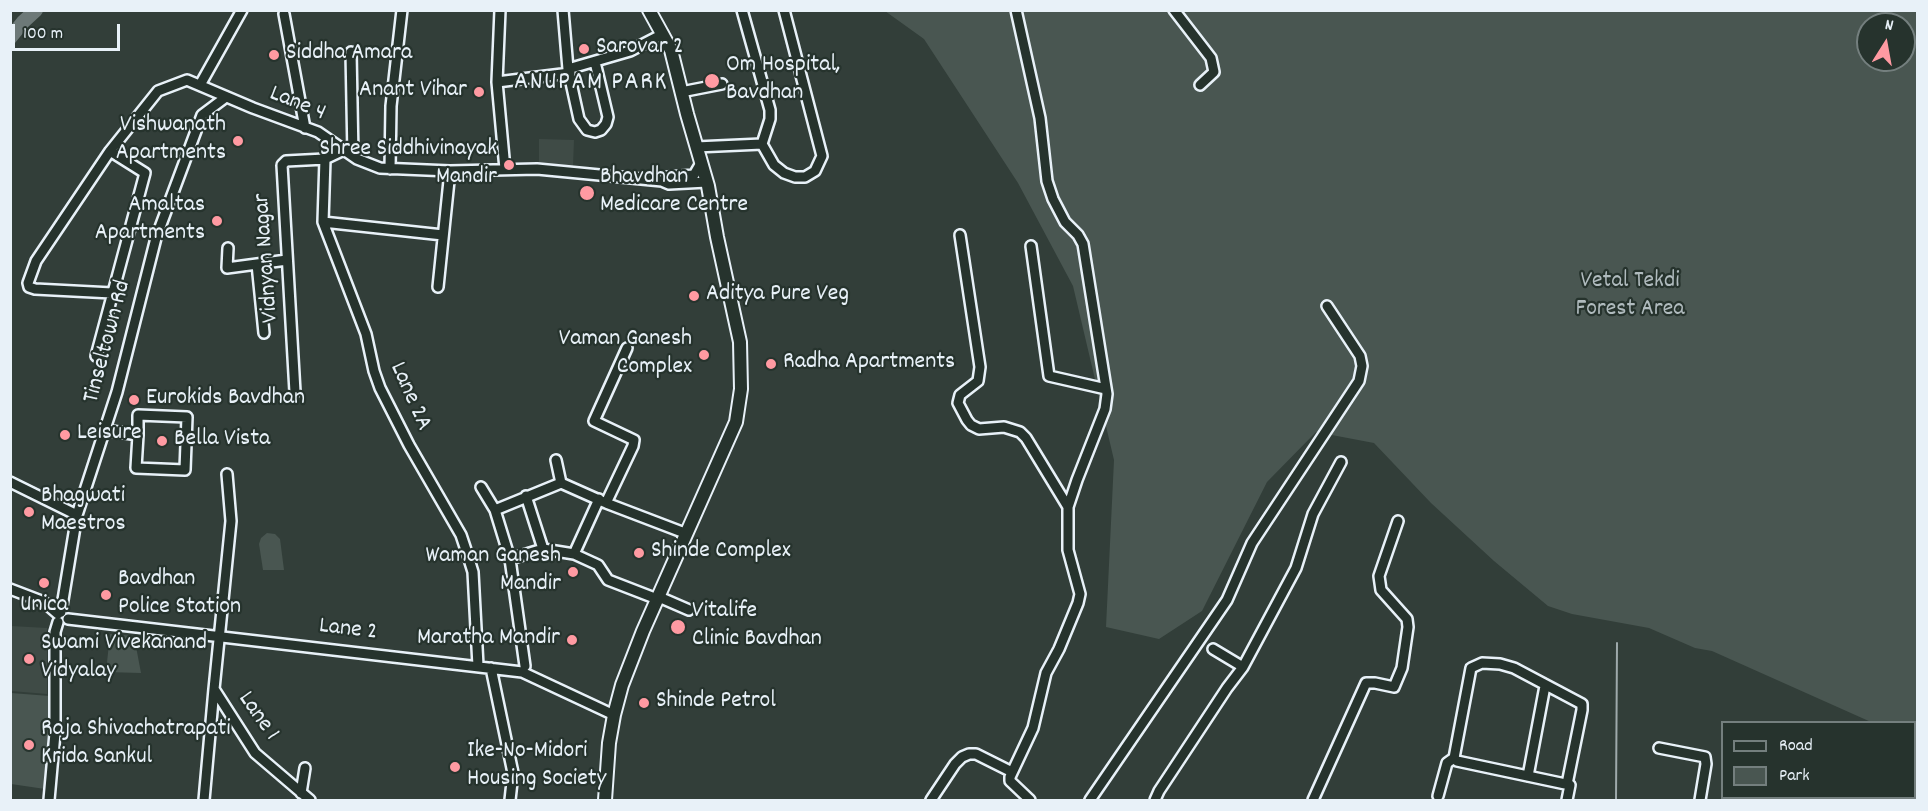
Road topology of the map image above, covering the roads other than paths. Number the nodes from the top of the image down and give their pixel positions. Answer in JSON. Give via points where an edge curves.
{"nodes":[{"id":1,"x":242,"y":10,"type":"edge"},
{"id":2,"x":402,"y":10,"type":"edge"},
{"id":3,"x":500,"y":10,"type":"edge"},
{"id":4,"x":563,"y":10,"type":"edge"},
{"id":5,"x":649,"y":10,"type":"edge"},
{"id":6,"x":742,"y":10,"type":"edge"},
{"id":7,"x":784,"y":10,"type":"edge"},
{"id":8,"x":1016,"y":10,"type":"edge"},
{"id":9,"x":1174,"y":10,"type":"edge"},
{"id":10,"x":284,"y":14,"type":"dead end"},
{"id":11,"x":663,"y":34,"type":"junction"},
{"id":12,"x":351,"y":52,"type":"dead end"},
{"id":13,"x":595,"y":62,"type":"junction"},
{"id":14,"x":569,"y":71,"type":"junction"},
{"id":15,"x":497,"y":82,"type":"junction"},
{"id":16,"x":722,"y":84,"type":"dead end"},
{"id":17,"x":1200,"y":85,"type":"dead end"},
{"id":18,"x":201,"y":86,"type":"junction"},
{"id":19,"x":681,"y":92,"type":"junction"},
{"id":20,"x":226,"y":96,"type":"junction"},
{"id":21,"x":305,"y":128,"type":"junction"},
{"id":22,"x":762,"y":144,"type":"junction"},
{"id":23,"x":696,"y":147,"type":"junction"},
{"id":24,"x":344,"y":150,"type":"junction"},
{"id":25,"x":110,"y":151,"type":"junction"},
{"id":26,"x":353,"y":156,"type":"junction"},
{"id":27,"x":325,"y":159,"type":"junction"},
{"id":28,"x":701,"y":163,"type":"junction"},
{"id":29,"x":390,"y":169,"type":"junction"},
{"id":30,"x":505,"y":169,"type":"junction"},
{"id":31,"x":450,"y":171,"type":"junction"},
{"id":32,"x":662,"y":181,"type":"junction"},
{"id":33,"x":707,"y":182,"type":"junction"},
{"id":34,"x":323,"y":222,"type":"junction"},
{"id":35,"x":443,"y":235,"type":"junction"},
{"id":36,"x":960,"y":235,"type":"dead end"},
{"id":37,"x":1031,"y":246,"type":"dead end"},
{"id":38,"x":228,"y":248,"type":"dead end"},
{"id":39,"x":287,"y":260,"type":"junction"},
{"id":40,"x":257,"y":264,"type":"junction"},
{"id":41,"x":438,"y":287,"type":"dead end"},
{"id":42,"x":112,"y":293,"type":"junction"},
{"id":43,"x":1327,"y":306,"type":"dead end"},
{"id":44,"x":264,"y":333,"type":"dead end"},
{"id":45,"x":627,"y":348,"type":"dead end"},
{"id":46,"x":96,"y":356,"type":"dead end"},
{"id":47,"x":1107,"y":390,"type":"junction"},
{"id":48,"x":295,"y":392,"type":"dead end"},
{"id":49,"x":105,"y":430,"type":"junction"},
{"id":50,"x":138,"y":435,"type":"junction"},
{"id":51,"x":556,"y":460,"type":"dead end"},
{"id":52,"x":1341,"y":462,"type":"dead end"},
{"id":53,"x":227,"y":474,"type":"dead end"},
{"id":54,"x":10,"y":482,"type":"edge"},
{"id":55,"x":561,"y":483,"type":"junction"},
{"id":56,"x":481,"y":487,"type":"dead end"},
{"id":57,"x":526,"y":496,"type":"junction"},
{"id":58,"x":602,"y":501,"type":"junction"},
{"id":59,"x":1068,"y":507,"type":"junction"},
{"id":60,"x":495,"y":510,"type":"junction"},
{"id":61,"x":696,"y":512,"type":"junction"},
{"id":62,"x":77,"y":514,"type":"junction"},
{"id":63,"x":1398,"y":521,"type":"dead end"},
{"id":64,"x":682,"y":532,"type":"junction"},
{"id":65,"x":543,"y":549,"type":"junction"},
{"id":66,"x":574,"y":554,"type":"junction"},
{"id":67,"x":510,"y":559,"type":"junction"},
{"id":68,"x":10,"y":589,"type":"edge"},
{"id":69,"x":656,"y":597,"type":"junction"},
{"id":70,"x":689,"y":610,"type":"dead end"},
{"id":71,"x":61,"y":617,"type":"junction"},
{"id":72,"x":218,"y":636,"type":"junction"},
{"id":73,"x":1213,"y":649,"type":"dead end"},
{"id":74,"x":478,"y":666,"type":"junction"},
{"id":75,"x":525,"y":666,"type":"dead end"},
{"id":76,"x":1243,"y":667,"type":"junction"},
{"id":77,"x":491,"y":668,"type":"junction"},
{"id":78,"x":1545,"y":686,"type":"junction"},
{"id":79,"x":214,"y":689,"type":"junction"},
{"id":80,"x":611,"y":713,"type":"junction"},
{"id":81,"x":1659,"y":748,"type":"dead end"},
{"id":82,"x":1454,"y":758,"type":"junction"},
{"id":83,"x":305,"y":768,"type":"dead end"},
{"id":84,"x":1012,"y":772,"type":"junction"},
{"id":85,"x":1528,"y":776,"type":"junction"},
{"id":86,"x":1569,"y":785,"type":"junction"},
{"id":87,"x":301,"y":793,"type":"junction"},
{"id":88,"x":1438,"y":796,"type":"dead end"},
{"id":89,"x":49,"y":801,"type":"edge"},
{"id":90,"x":204,"y":801,"type":"edge"},
{"id":91,"x":310,"y":801,"type":"edge"},
{"id":92,"x":510,"y":801,"type":"edge"},
{"id":93,"x":598,"y":801,"type":"edge"},
{"id":94,"x":605,"y":801,"type":"edge"},
{"id":95,"x":931,"y":801,"type":"edge"},
{"id":96,"x":1030,"y":801,"type":"edge"},
{"id":97,"x":1090,"y":801,"type":"edge"},
{"id":98,"x":1155,"y":801,"type":"edge"},
{"id":99,"x":1312,"y":801,"type":"edge"},
{"id":100,"x":1567,"y":801,"type":"edge"},
{"id":101,"x":1700,"y":801,"type":"edge"}],
"edges":[{"from":1,"to":18,"type":"street"},
{"from":2,"to":29,"type":"street","via":[[391,106]]},
{"from":3,"to":15,"type":"street"},
{"from":4,"to":14,"type":"street"},
{"from":5,"to":11,"type":"main road"},
{"from":6,"to":22,"type":"street","via":[[770,110]]},
{"from":7,"to":22,"type":"street","via":[[822,156],[814,171],[805,177],[795,177],[774,165]]},
{"from":8,"to":47,"type":"street","via":[[1040,118],[1047,182],[1065,222],[1083,244]]},
{"from":9,"to":17,"type":"street","via":[[1211,58],[1214,72]]},
{"from":10,"to":21,"type":"street"},
{"from":11,"to":13,"type":"street","via":[[630,51]]},
{"from":11,"to":19,"type":"main road"},
{"from":12,"to":26,"type":"street"},
{"from":13,"to":14,"type":"street"},
{"from":13,"to":14,"type":"street","via":[[608,117],[601,130],[587,130],[579,119]]},
{"from":14,"to":15,"type":"street"},
{"from":15,"to":30,"type":"street"},
{"from":16,"to":19,"type":"street"},
{"from":18,"to":20,"type":"street","name":"Lane 4"},
{"from":18,"to":25,"type":"street","via":[[187,80],[158,91]]},
{"from":19,"to":23,"type":"main road"},
{"from":20,"to":21,"type":"street","name":"Lane 4"},
{"from":20,"to":49,"type":"street","name":"Tinseltown Rd","via":[[202,115],[156,238]]},
{"from":21,"to":24,"type":"street","name":"Lane 4"},
{"from":22,"to":23,"type":"street"},
{"from":23,"to":28,"type":"main road"},
{"from":24,"to":26,"type":"street","name":"Lane 4"},
{"from":24,"to":27,"type":"street"},
{"from":25,"to":42,"type":"street","via":[[145,173]]},
{"from":25,"to":42,"type":"street","via":[[36,261],[28,283],[34,289]]},
{"from":26,"to":29,"type":"street","name":"Lane 4"},
{"from":27,"to":34,"type":"street","name":"Lane 2A"},
{"from":27,"to":39,"type":"street","name":"Vidnyan Nagar","via":[[286,161],[282,165]]},
{"from":28,"to":32,"type":"street","name":"Lane 4","via":[[694,175]]},
{"from":28,"to":33,"type":"main road"},
{"from":29,"to":31,"type":"street","name":"Lane 4"},
{"from":30,"to":31,"type":"street","name":"Lane 4"},
{"from":30,"to":32,"type":"street","name":"Lane 4"},
{"from":31,"to":35,"type":"street"},
{"from":32,"to":33,"type":"street","name":"Lane 4"},
{"from":33,"to":61,"type":"main road","via":[[740,342],[741,389],[736,422]]},
{"from":34,"to":35,"type":"street"},
{"from":34,"to":74,"type":"street","name":"Lane 2A","via":[[366,334],[380,388],[465,546],[473,572]]},
{"from":35,"to":41,"type":"street"},
{"from":36,"to":59,"type":"street","via":[[980,367],[978,381],[960,395],[958,403],[971,425],[979,429],[1004,427],[1020,432]]},
{"from":37,"to":47,"type":"street","via":[[1049,376]]},
{"from":38,"to":40,"type":"street","via":[[227,268]]},
{"from":39,"to":40,"type":"street"},
{"from":39,"to":48,"type":"street","name":"Vidnyan Nagar"},
{"from":40,"to":44,"type":"street"},
{"from":42,"to":46,"type":"street"},
{"from":43,"to":97,"type":"street","via":[[1360,356],[1359,381],[1252,543],[1227,600]]},
{"from":45,"to":58,"type":"street","via":[[594,421],[634,440]]},
{"from":47,"to":59,"type":"street","via":[[1105,409]]},
{"from":49,"to":50,"type":"street"},
{"from":49,"to":62,"type":"street","name":"Tinseltown Rd"},
{"from":50,"to":50,"type":"street","via":[[138,415],[187,417],[185,470],[136,468]]},
{"from":51,"to":55,"type":"street"},
{"from":52,"to":76,"type":"street","via":[[1313,514],[1296,568]]},
{"from":53,"to":72,"type":"street","name":"Lane 1","via":[[231,521]]},
{"from":54,"to":62,"type":"street"},
{"from":55,"to":57,"type":"street"},
{"from":55,"to":58,"type":"street"},
{"from":56,"to":60,"type":"street"},
{"from":57,"to":60,"type":"street"},
{"from":57,"to":65,"type":"street"},
{"from":58,"to":64,"type":"street"},
{"from":58,"to":66,"type":"street"},
{"from":59,"to":84,"type":"street","via":[[1068,550],[1080,594],[1046,674],[1033,728]]},
{"from":60,"to":67,"type":"street"},
{"from":61,"to":64,"type":"main road"},
{"from":61,"to":69,"type":"main road"},
{"from":62,"to":71,"type":"street","name":"Tinseltown Rd"},
{"from":63,"to":99,"type":"street","via":[[1379,576],[1381,590],[1407,619],[1402,668],[1394,687],[1365,683]]},
{"from":64,"to":69,"type":"main road"},
{"from":65,"to":66,"type":"street"},
{"from":65,"to":67,"type":"street"},
{"from":66,"to":69,"type":"street","via":[[598,565],[608,580]]},
{"from":67,"to":75,"type":"street"},
{"from":68,"to":71,"type":"street","name":"Lane 2","via":[[44,602]]},
{"from":69,"to":70,"type":"street"},
{"from":69,"to":80,"type":"main road","via":[[627,654]]},
{"from":71,"to":72,"type":"street","name":"Lane 2"},
{"from":71,"to":89,"type":"street","name":"Tinseltown Rd","via":[[55,632],[55,733]]},
{"from":72,"to":74,"type":"street","name":"Lane 2"},
{"from":72,"to":79,"type":"street","name":"Lane 1"},
{"from":73,"to":76,"type":"street"},
{"from":74,"to":77,"type":"street","name":"Lane 2"},
{"from":76,"to":98,"type":"street"},
{"from":77,"to":80,"type":"street","name":"Lane 2","via":[[522,672]]},
{"from":77,"to":92,"type":"street","via":[[513,773]]},
{"from":78,"to":82,"type":"street","via":[[1500,664],[1482,663],[1471,668]]},
{"from":78,"to":85,"type":"street"},
{"from":78,"to":86,"type":"street","via":[[1582,704]]},
{"from":79,"to":87,"type":"street","name":"Lane 1","via":[[255,753]]},
{"from":79,"to":90,"type":"street"},
{"from":80,"to":93,"type":"main road","via":[[600,762]]},
{"from":80,"to":94,"type":"main road"},
{"from":81,"to":101,"type":"street","via":[[1705,757]]},
{"from":82,"to":85,"type":"street"},
{"from":82,"to":88,"type":"street","via":[[1447,763]]},
{"from":83,"to":87,"type":"street"},
{"from":84,"to":95,"type":"street","via":[[969,754],[955,764]]},
{"from":84,"to":96,"type":"street","via":[[1011,781]]},
{"from":85,"to":86,"type":"street"},
{"from":86,"to":100,"type":"street"},
{"from":87,"to":91,"type":"street","name":"Lane 1"}]}
